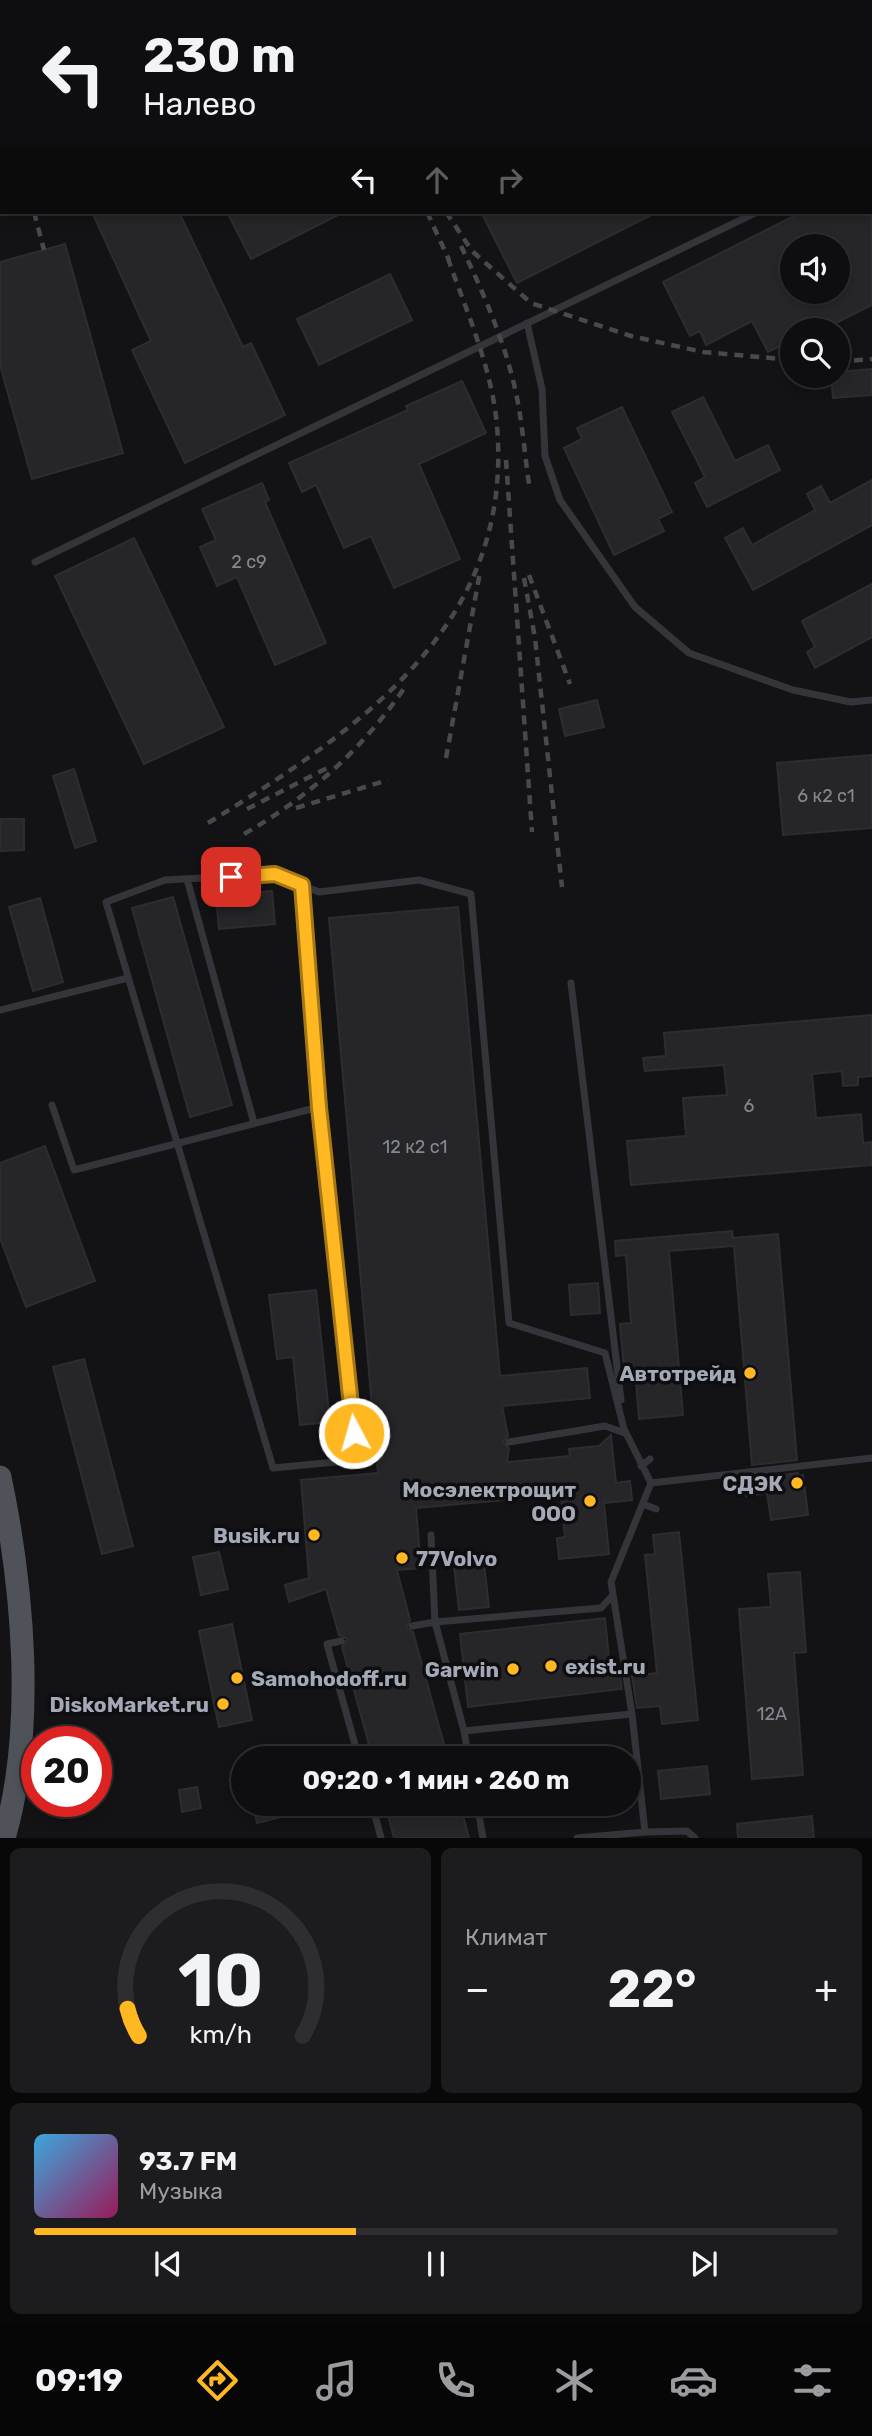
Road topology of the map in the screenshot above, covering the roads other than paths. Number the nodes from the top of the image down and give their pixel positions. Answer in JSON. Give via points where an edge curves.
{"nodes":[{"id":1,"x":753,"y":214,"type":"edge"},
{"id":2,"x":527,"y":323,"type":"junction"},
{"id":3,"x":35,"y":562,"type":"dead end"},
{"id":4,"x":872,"y":700,"type":"edge"},
{"id":5,"x":187,"y":879,"type":"junction"},
{"id":6,"x":302,"y":885,"type":"junction"},
{"id":7,"x":128,"y":978,"type":"junction"},
{"id":8,"x":571,"y":984,"type":"dead end"},
{"id":9,"x":0,"y":1010,"type":"edge"},
{"id":10,"x":52,"y":1105,"type":"dead end"},
{"id":11,"x":319,"y":1107,"type":"junction"},
{"id":12,"x":254,"y":1122,"type":"junction"},
{"id":13,"x":176,"y":1142,"type":"junction"},
{"id":14,"x":625,"y":1433,"type":"junction"},
{"id":15,"x":509,"y":1442,"type":"dead end"},
{"id":16,"x":377,"y":1458,"type":"dead end"},
{"id":17,"x":872,"y":1458,"type":"edge"},
{"id":18,"x":650,"y":1459,"type":"dead end"},
{"id":19,"x":356,"y":1460,"type":"junction"},
{"id":20,"x":642,"y":1466,"type":"junction"},
{"id":21,"x":0,"y":1477,"type":"edge"},
{"id":22,"x":651,"y":1483,"type":"junction"},
{"id":23,"x":643,"y":1504,"type":"junction"},
{"id":24,"x":656,"y":1509,"type":"dead end"},
{"id":25,"x":430,"y":1535,"type":"dead end"},
{"id":26,"x":613,"y":1595,"type":"junction"},
{"id":27,"x":435,"y":1622,"type":"junction"},
{"id":28,"x":412,"y":1626,"type":"dead end"},
{"id":29,"x":341,"y":1641,"type":"dead end"},
{"id":30,"x":632,"y":1714,"type":"junction"},
{"id":31,"x":464,"y":1731,"type":"junction"},
{"id":32,"x":355,"y":1746,"type":"edge"},
{"id":33,"x":467,"y":1746,"type":"edge"},
{"id":34,"x":375,"y":1816,"type":"edge"},
{"id":35,"x":479,"y":1816,"type":"edge"},
{"id":36,"x":645,"y":1832,"type":"junction"},
{"id":37,"x":4,"y":1838,"type":"edge"},
{"id":38,"x":381,"y":1838,"type":"edge"},
{"id":39,"x":483,"y":1838,"type":"edge"},
{"id":40,"x":577,"y":1838,"type":"edge"},
{"id":41,"x":695,"y":1838,"type":"edge"}],
"edges":[{"from":1,"to":2,"type":"lane"},
{"from":2,"to":3,"type":"lane"},
{"from":2,"to":4,"type":"lane","via":[[542,389],[545,456],[560,500],[635,607],[690,653],[793,690],[851,702]]},
{"from":5,"to":6,"type":"lane","via":[[275,874]]},
{"from":5,"to":7,"type":"lane","via":[[165,880],[106,902]]},
{"from":5,"to":12,"type":"lane"},
{"from":6,"to":11,"type":"lane"},
{"from":6,"to":14,"type":"lane","via":[[319,892],[419,880],[471,894],[509,1323],[605,1353]]},
{"from":7,"to":9,"type":"lane"},
{"from":7,"to":13,"type":"lane"},
{"from":8,"to":14,"type":"lane"},
{"from":10,"to":13,"type":"lane","via":[[74,1170]]},
{"from":11,"to":12,"type":"lane"},
{"from":11,"to":19,"type":"lane"},
{"from":12,"to":13,"type":"lane"},
{"from":13,"to":19,"type":"lane","via":[[273,1468]]},
{"from":14,"to":15,"type":"lane","via":[[605,1426]]},
{"from":14,"to":20,"type":"lane"},
{"from":16,"to":19,"type":"lane"},
{"from":17,"to":22,"type":"lane"},
{"from":18,"to":20,"type":"lane"},
{"from":20,"to":22,"type":"lane"},
{"from":21,"to":37,"type":"main road","via":[[21,1623],[22,1710],[12,1809]]},
{"from":22,"to":23,"type":"lane"},
{"from":23,"to":24,"type":"lane"},
{"from":23,"to":26,"type":"lane","via":[[611,1583]]},
{"from":25,"to":27,"type":"lane"},
{"from":26,"to":27,"type":"lane","via":[[601,1608]]},
{"from":26,"to":30,"type":"lane"},
{"from":27,"to":28,"type":"lane"},
{"from":27,"to":31,"type":"lane"},
{"from":29,"to":32,"type":"lane","via":[[327,1644]]},
{"from":30,"to":31,"type":"lane"},
{"from":30,"to":36,"type":"lane"},
{"from":31,"to":33,"type":"lane"},
{"from":34,"to":38,"type":"lane"},
{"from":35,"to":39,"type":"lane"},
{"from":36,"to":40,"type":"lane"},
{"from":36,"to":41,"type":"lane","via":[[687,1831]]}]}
